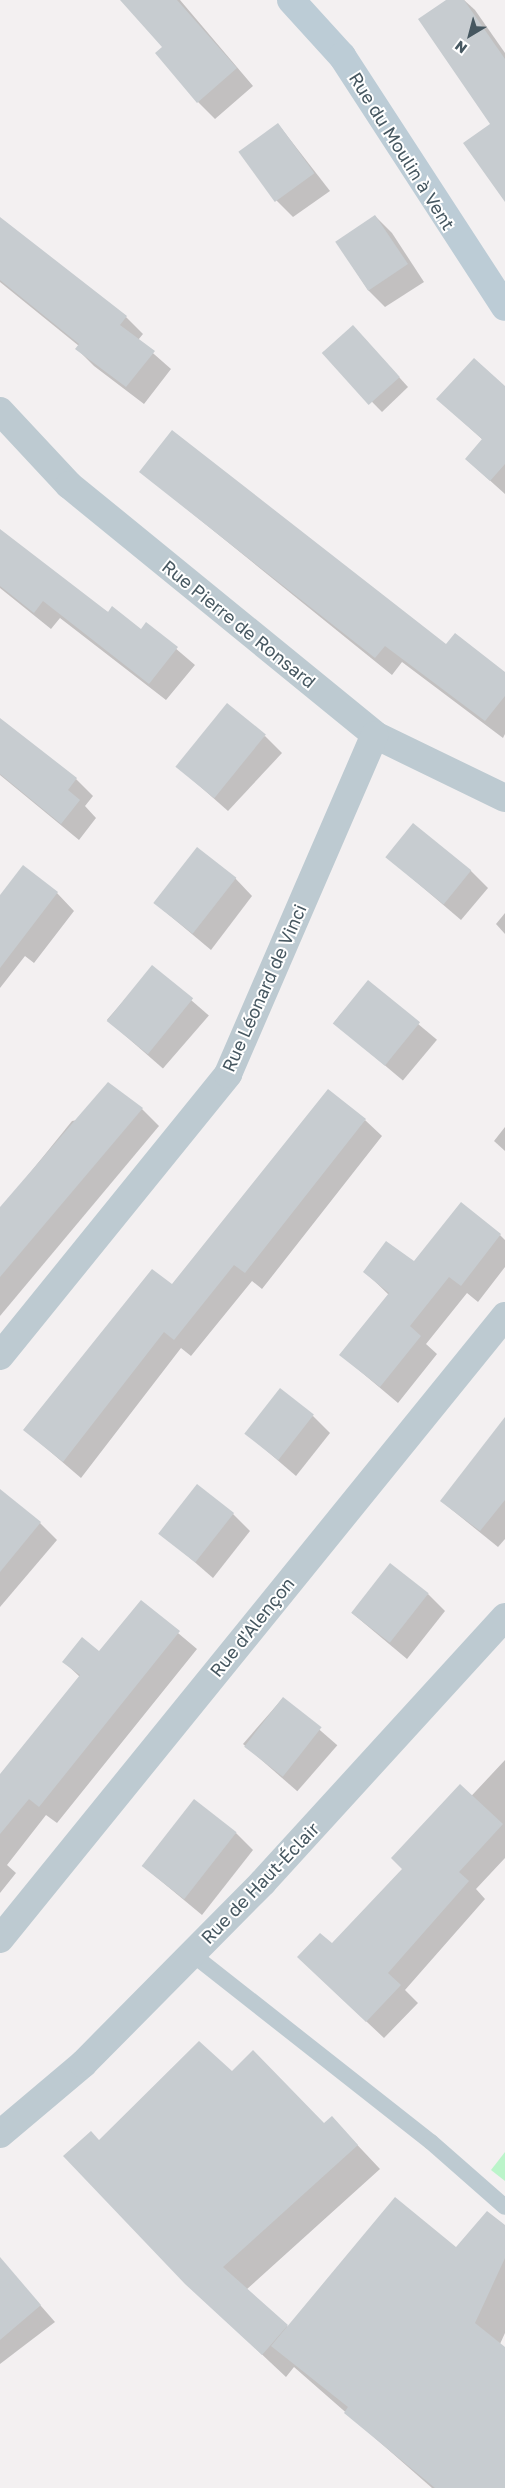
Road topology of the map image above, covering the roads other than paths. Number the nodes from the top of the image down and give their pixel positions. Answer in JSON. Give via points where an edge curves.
{"nodes":[{"id":1,"x":292,"y":0,"type":"edge"},
{"id":2,"x":505,"y":307,"type":"edge"},
{"id":3,"x":0,"y":411,"type":"edge"},
{"id":4,"x":375,"y":735,"type":"junction"},
{"id":5,"x":505,"y":798,"type":"edge"},
{"id":6,"x":505,"y":1316,"type":"edge"},
{"id":7,"x":0,"y":1356,"type":"edge"},
{"id":8,"x":505,"y":1617,"type":"edge"},
{"id":9,"x":0,"y":1939,"type":"edge"},
{"id":10,"x":192,"y":1954,"type":"junction"},
{"id":11,"x":0,"y":2134,"type":"edge"},
{"id":12,"x":505,"y":2207,"type":"edge"}],
"edges":[{"from":1,"to":2,"type":"street","name":"Rue du Moulin à Vent","via":[[342,56]]},
{"from":3,"to":4,"type":"street","name":"Rue Pierre de Ronsard","via":[[69,485]]},
{"from":4,"to":5,"type":"street","name":"Rue Pierre de Ronsard"},
{"from":4,"to":7,"type":"street","name":"Rue Léonard de Vinci","via":[[228,1074]]},
{"from":6,"to":9,"type":"street","name":"Rue d'Alençon"},
{"from":8,"to":10,"type":"street","name":"Rue de Haut-Éclair"},
{"from":10,"to":11,"type":"street","name":"Rue de Haut-Éclair","via":[[83,2064]]},
{"from":10,"to":12,"type":"lane","via":[[431,2142]]}]}
